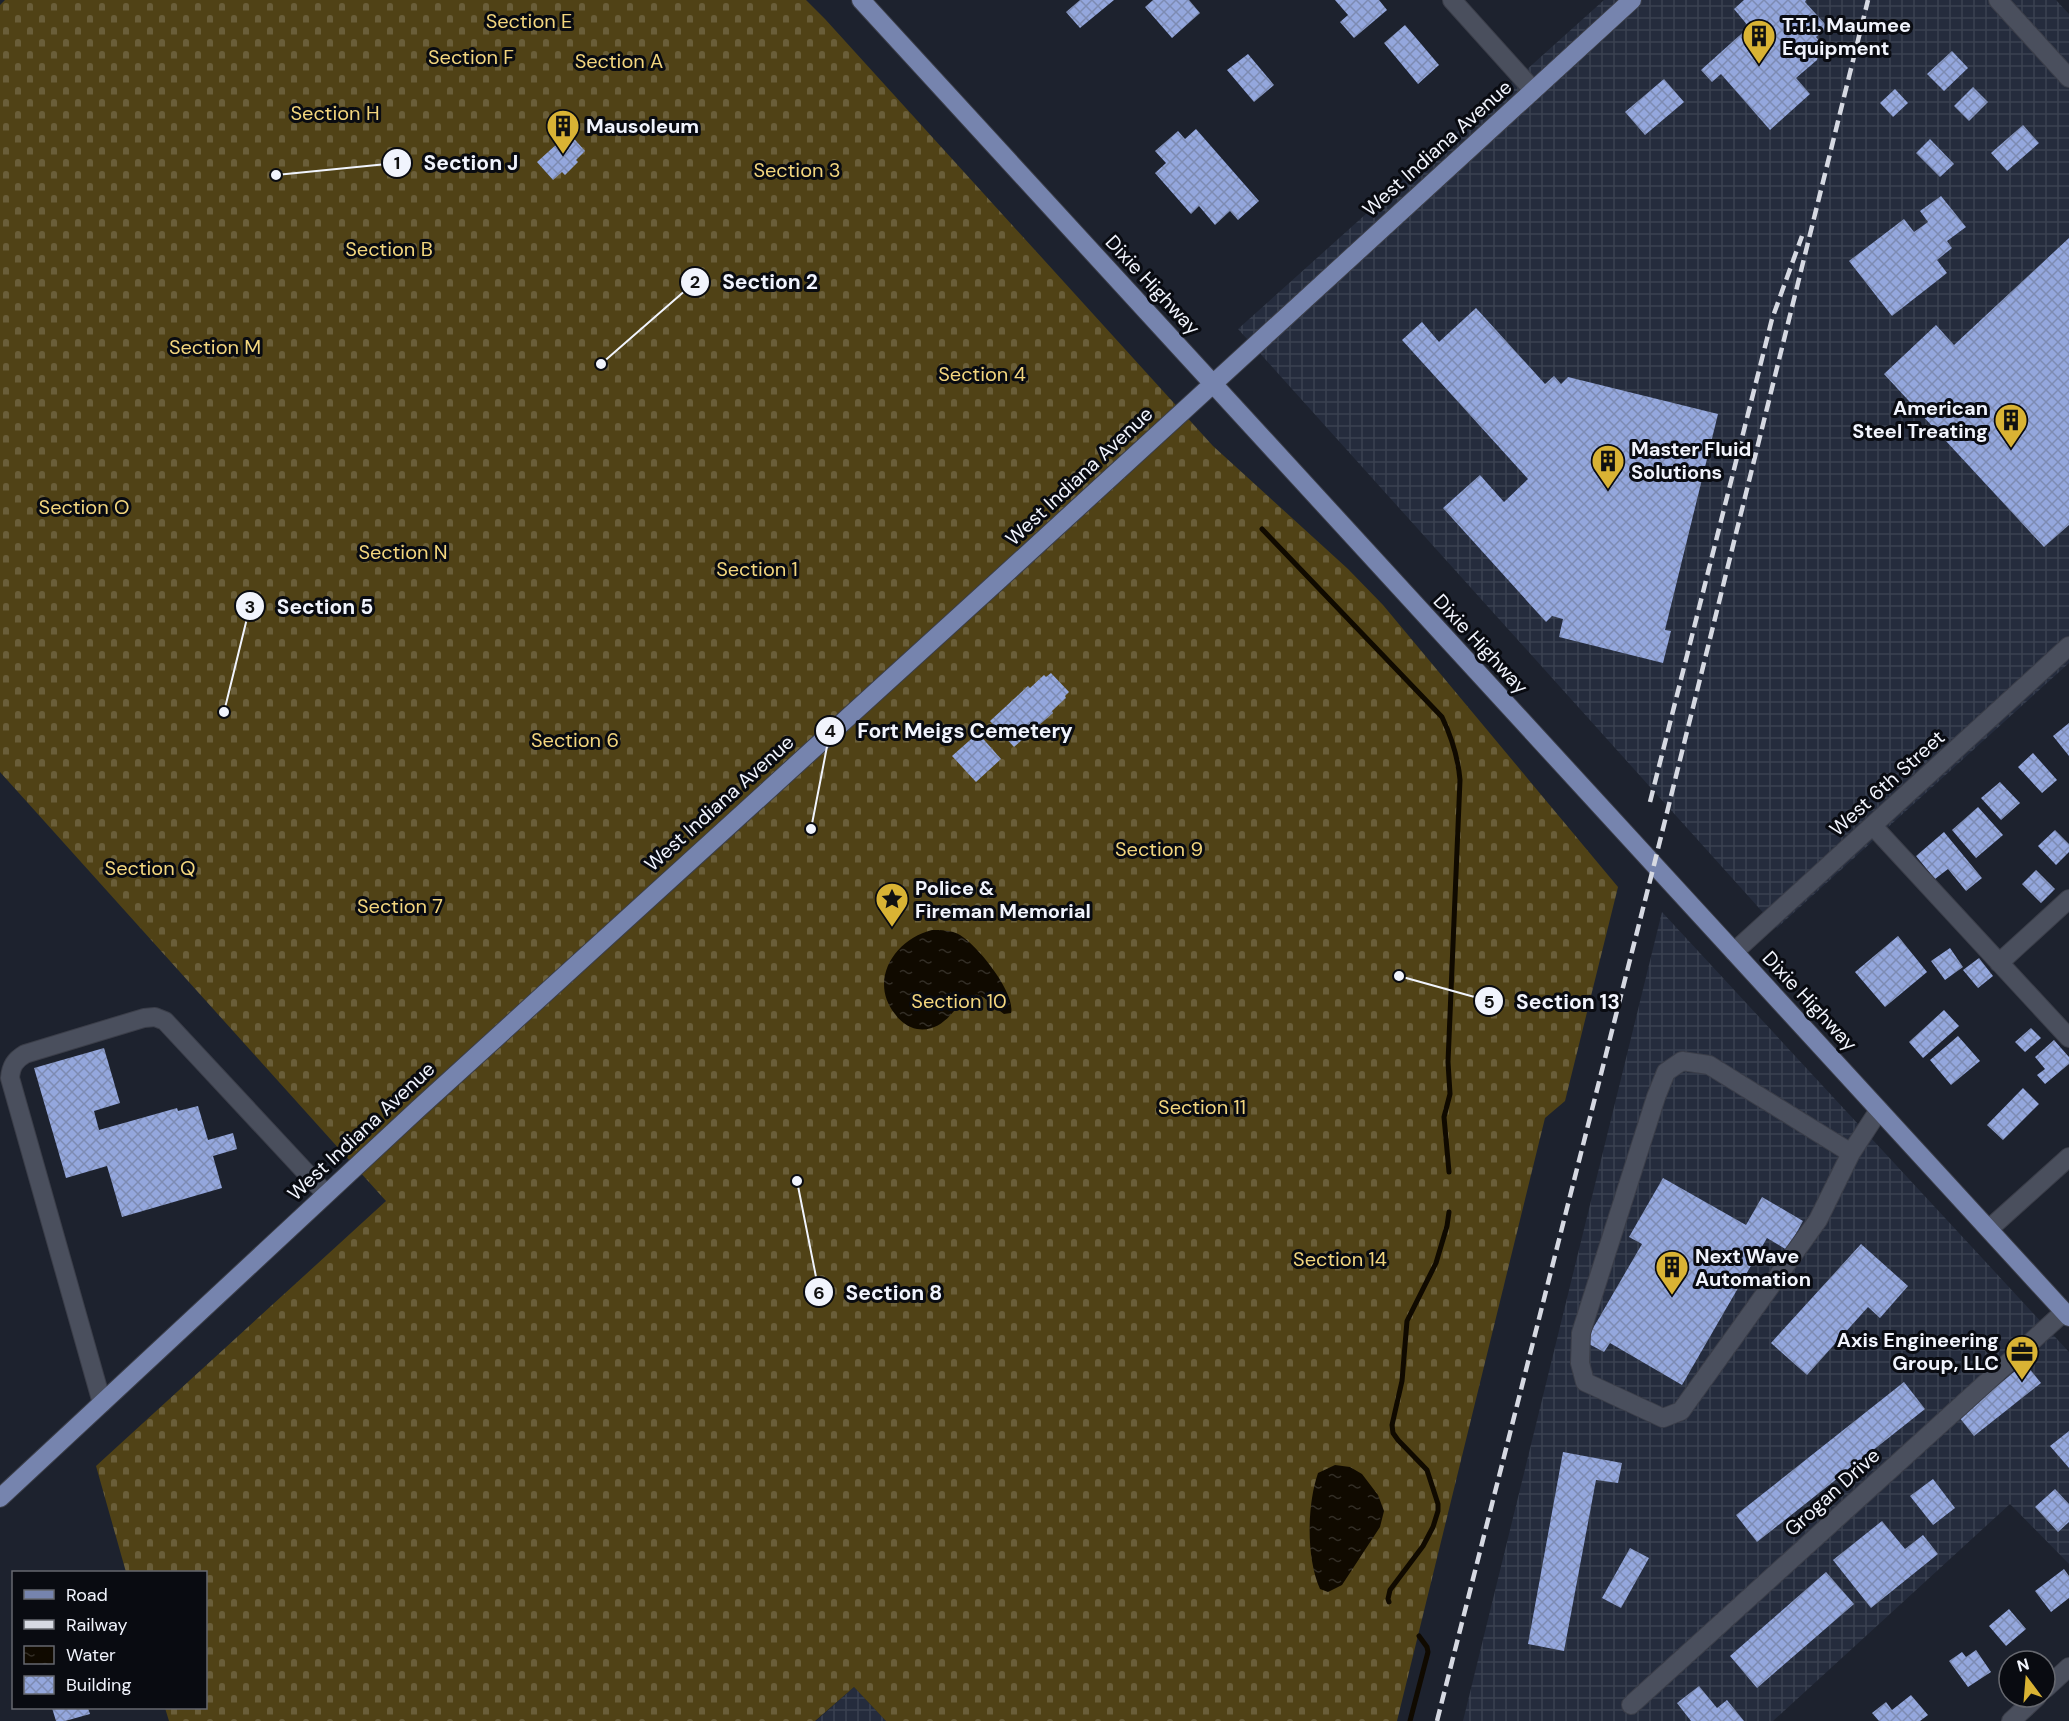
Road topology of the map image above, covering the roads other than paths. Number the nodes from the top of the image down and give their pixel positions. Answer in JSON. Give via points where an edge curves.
{"nodes":[{"id":1,"x":861,"y":0,"type":"edge"},
{"id":2,"x":1452,"y":0,"type":"edge"},
{"id":3,"x":1632,"y":0,"type":"edge"},
{"id":4,"x":1998,"y":0,"type":"edge"},
{"id":5,"x":2069,"y":78,"type":"edge"},
{"id":6,"x":1533,"y":90,"type":"junction"},
{"id":7,"x":1212,"y":383,"type":"junction"},
{"id":8,"x":2069,"y":646,"type":"edge"},
{"id":9,"x":1873,"y":826,"type":"junction"},
{"id":10,"x":2069,"y":899,"type":"edge"},
{"id":11,"x":1734,"y":952,"type":"junction"},
{"id":12,"x":1999,"y":963,"type":"junction"},
{"id":13,"x":2069,"y":1038,"type":"edge"},
{"id":14,"x":1879,"y":1110,"type":"junction"},
{"id":15,"x":1851,"y":1153,"type":"junction"},
{"id":16,"x":2069,"y":1157,"type":"edge"},
{"id":17,"x":326,"y":1194,"type":"junction"},
{"id":18,"x":1989,"y":1229,"type":"junction"},
{"id":19,"x":2067,"y":1314,"type":"edge"},
{"id":20,"x":102,"y":1403,"type":"junction"},
{"id":21,"x":2,"y":1492,"type":"edge"},
{"id":22,"x":2069,"y":1667,"type":"edge"},
{"id":23,"x":2057,"y":1678,"type":"edge"},
{"id":24,"x":1631,"y":1705,"type":"dead end"},
{"id":25,"x":2024,"y":1709,"type":"edge"},
{"id":26,"x":2011,"y":1721,"type":"edge"}],
"edges":[{"from":1,"to":7,"type":"main road","name":"Dixie Highway"},
{"from":2,"to":6,"type":"street"},
{"from":3,"to":6,"type":"main road","name":"West Indiana Avenue"},
{"from":4,"to":5,"type":"street"},
{"from":6,"to":7,"type":"main road","name":"West Indiana Avenue"},
{"from":7,"to":11,"type":"main road","name":"Dixie Highway"},
{"from":7,"to":17,"type":"main road","name":"West Indiana Avenue"},
{"from":8,"to":9,"type":"street","name":"West 6th Street"},
{"from":9,"to":11,"type":"street","name":"West 6th Street"},
{"from":9,"to":12,"type":"street"},
{"from":10,"to":12,"type":"street"},
{"from":11,"to":14,"type":"main road","name":"Dixie Highway"},
{"from":12,"to":13,"type":"street"},
{"from":14,"to":15,"type":"street"},
{"from":14,"to":18,"type":"main road","name":"Dixie Highway"},
{"from":15,"to":15,"type":"street","via":[[1818,1220],[1681,1411],[1663,1418],[1585,1382],[1580,1363],[1581,1333],[1666,1072],[1682,1061],[1709,1065]]},
{"from":16,"to":18,"type":"street"},
{"from":17,"to":20,"type":"main road","name":"West Indiana Avenue"},
{"from":17,"to":20,"type":"street","via":[[165,1021],[144,1018],[17,1058],[10,1078]]},
{"from":18,"to":19,"type":"main road","name":"Dixie Highway"},
{"from":19,"to":24,"type":"street","name":"Grogan Drive"},
{"from":20,"to":21,"type":"main road","name":"West Indiana Avenue"},
{"from":22,"to":23,"type":"street"},
{"from":25,"to":26,"type":"street"}]}
